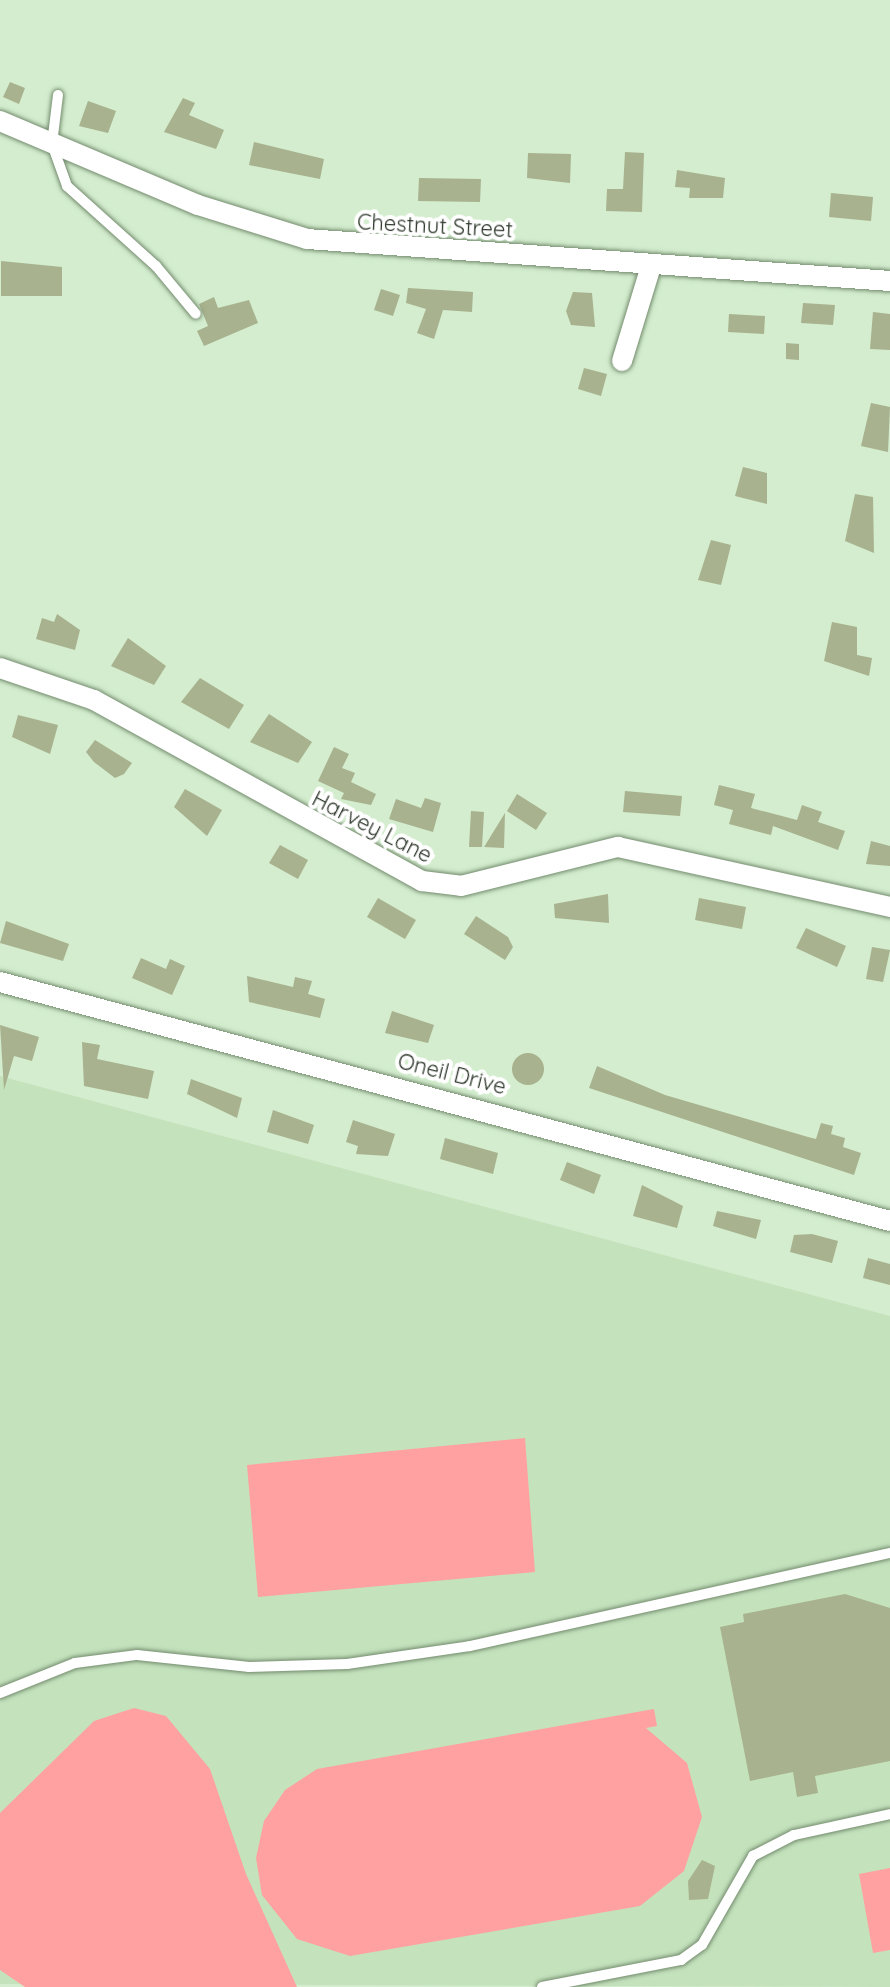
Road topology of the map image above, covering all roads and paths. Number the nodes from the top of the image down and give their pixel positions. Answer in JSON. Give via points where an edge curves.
{"nodes":[{"id":1,"x":58,"y":95,"type":"dead end"},
{"id":2,"x":0,"y":121,"type":"edge"},
{"id":3,"x":52,"y":144,"type":"junction"},
{"id":4,"x":651,"y":266,"type":"junction"},
{"id":5,"x":890,"y":281,"type":"edge"},
{"id":6,"x":196,"y":314,"type":"dead end"},
{"id":7,"x":622,"y":361,"type":"dead end"},
{"id":8,"x":0,"y":668,"type":"edge"},
{"id":9,"x":890,"y":907,"type":"edge"},
{"id":10,"x":0,"y":982,"type":"edge"},
{"id":11,"x":890,"y":1221,"type":"edge"},
{"id":12,"x":890,"y":1553,"type":"edge"},
{"id":13,"x":0,"y":1693,"type":"edge"},
{"id":14,"x":890,"y":1814,"type":"edge"},
{"id":15,"x":542,"y":1987,"type":"edge"}],
"edges":[{"from":1,"to":3,"type":"lane"},
{"from":2,"to":3,"type":"street","name":"Chestnut Street"},
{"from":3,"to":4,"type":"street","name":"Chestnut Street","via":[[198,205],[307,239]]},
{"from":3,"to":6,"type":"lane","via":[[67,186],[156,266]]},
{"from":4,"to":5,"type":"street","name":"Chestnut Street"},
{"from":4,"to":7,"type":"street"},
{"from":8,"to":9,"type":"street","name":"Harvey Lane","via":[[94,700],[422,881],[461,886],[618,847]]},
{"from":10,"to":11,"type":"street","name":"Oneil Drive"},
{"from":12,"to":13,"type":"lane","via":[[470,1646],[333,1665],[249,1667],[137,1655],[75,1663]]},
{"from":14,"to":15,"type":"lane","via":[[794,1835],[753,1856],[702,1945],[681,1960]]}]}
